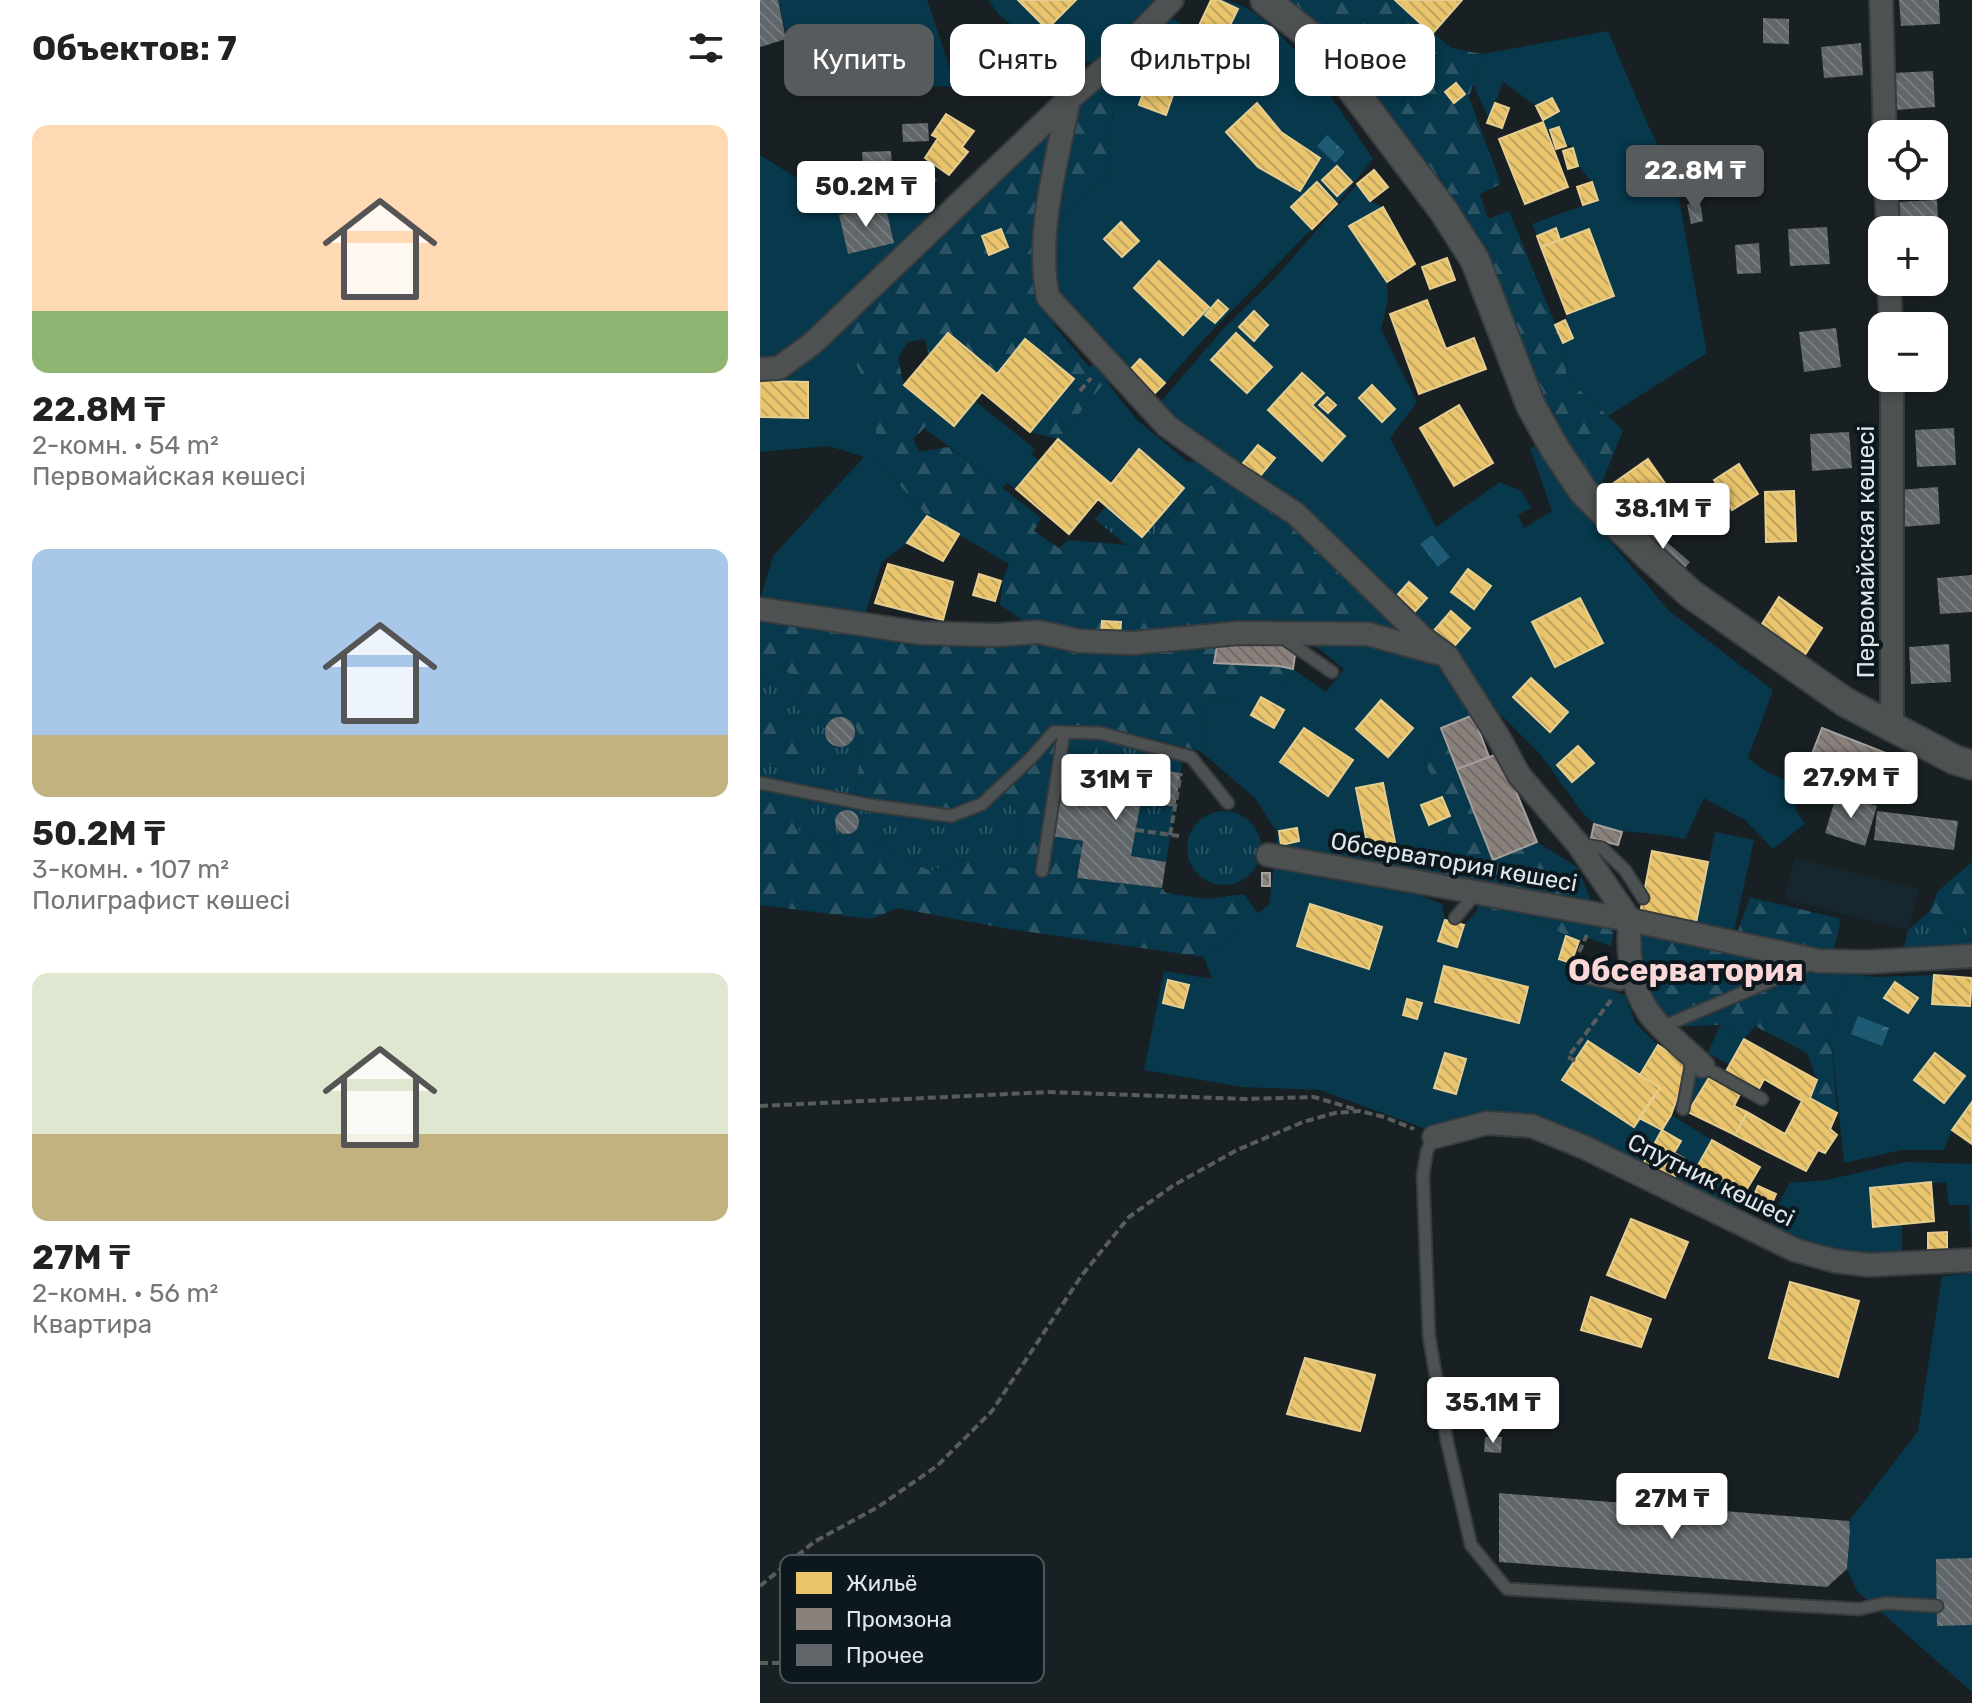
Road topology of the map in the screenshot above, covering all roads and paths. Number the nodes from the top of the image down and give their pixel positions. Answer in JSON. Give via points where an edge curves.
{"nodes":[{"id":1,"x":1172,"y":0,"type":"edge"},
{"id":2,"x":1265,"y":0,"type":"edge"},
{"id":3,"x":1881,"y":0,"type":"edge"},
{"id":4,"x":1069,"y":99,"type":"junction"},
{"id":5,"x":1885,"y":120,"type":"edge"},
{"id":6,"x":760,"y":369,"type":"edge"},
{"id":7,"x":1892,"y":392,"type":"edge"},
{"id":8,"x":760,"y":609,"type":"edge"},
{"id":9,"x":1276,"y":633,"type":"junction"},
{"id":10,"x":1447,"y":656,"type":"junction"},
{"id":11,"x":1332,"y":672,"type":"dead end"},
{"id":12,"x":1892,"y":727,"type":"junction"},
{"id":13,"x":1064,"y":732,"type":"junction"},
{"id":14,"x":1185,"y":755,"type":"junction"},
{"id":15,"x":1972,"y":765,"type":"edge"},
{"id":16,"x":760,"y":783,"type":"edge"},
{"id":17,"x":1228,"y":803,"type":"dead end"},
{"id":18,"x":1136,"y":830,"type":"dead end"},
{"id":19,"x":1170,"y":835,"type":"junction"},
{"id":20,"x":1179,"y":836,"type":"dead end"},
{"id":21,"x":1578,"y":844,"type":"junction"},
{"id":22,"x":1268,"y":855,"type":"dead end"},
{"id":23,"x":1042,"y":871,"type":"dead end"},
{"id":24,"x":1476,"y":892,"type":"junction"},
{"id":25,"x":1643,"y":898,"type":"dead end"},
{"id":26,"x":1595,"y":914,"type":"junction"},
{"id":27,"x":1455,"y":918,"type":"dead end"},
{"id":28,"x":1630,"y":920,"type":"junction"},
{"id":29,"x":1972,"y":956,"type":"edge"},
{"id":30,"x":1819,"y":961,"type":"junction"},
{"id":31,"x":1582,"y":977,"type":"joint"},
{"id":32,"x":1626,"y":981,"type":"junction"},
{"id":33,"x":1662,"y":1027,"type":"junction"},
{"id":34,"x":1698,"y":1060,"type":"junction"},
{"id":35,"x":1575,"y":1061,"type":"dead end"},
{"id":36,"x":1762,"y":1099,"type":"dead end"},
{"id":37,"x":760,"y":1106,"type":"edge"},
{"id":38,"x":1683,"y":1109,"type":"dead end"},
{"id":39,"x":1360,"y":1111,"type":"junction"},
{"id":40,"x":1434,"y":1137,"type":"junction"},
{"id":41,"x":1972,"y":1260,"type":"edge"},
{"id":42,"x":798,"y":1555,"type":"edge"},
{"id":43,"x":780,"y":1570,"type":"edge"},
{"id":44,"x":760,"y":1586,"type":"edge"},
{"id":45,"x":1937,"y":1606,"type":"dead end"}],
"edges":[{"from":1,"to":4,"type":"street"},
{"from":2,"to":12,"type":"street","via":[[1315,40],[1443,210],[1475,260],[1531,406],[1583,491],[1691,594],[1845,702]]},
{"from":3,"to":5,"type":"street"},
{"from":4,"to":6,"type":"street","via":[[813,343],[779,368]]},
{"from":4,"to":10,"type":"street","name":"Обсерватория көшесі","via":[[1047,211],[1048,297],[1167,426],[1296,514]]},
{"from":7,"to":12,"type":"street","name":"Первомайская көшесі"},
{"from":8,"to":9,"type":"street","via":[[921,633],[1039,632],[1079,641],[1133,643]]},
{"from":9,"to":10,"type":"street","via":[[1368,634]]},
{"from":9,"to":11,"type":"lane"},
{"from":10,"to":21,"type":"street","name":"Обсерватория көшесі","via":[[1519,775]]},
{"from":12,"to":15,"type":"street"},
{"from":13,"to":14,"type":"lane","via":[[1100,733]]},
{"from":13,"to":16,"type":"lane","via":[[1054,732],[982,804],[951,816]]},
{"from":13,"to":23,"type":"lane"},
{"from":14,"to":17,"type":"lane"},
{"from":14,"to":19,"type":"path"},
{"from":18,"to":19,"type":"path"},
{"from":19,"to":20,"type":"path"},
{"from":21,"to":25,"type":"lane","via":[[1602,848]]},
{"from":21,"to":28,"type":"street","name":"Обсерватория көшесі"},
{"from":22,"to":24,"type":"street","name":"Обсерватория көшесі"},
{"from":24,"to":26,"type":"street","name":"Обсерватория көшесі"},
{"from":24,"to":27,"type":"lane"},
{"from":26,"to":28,"type":"street","name":"Обсерватория көшесі"},
{"from":26,"to":31,"type":"path","via":[[1569,975]]},
{"from":28,"to":30,"type":"street","name":"Обсерватория көшесі"},
{"from":28,"to":32,"type":"street"},
{"from":29,"to":30,"type":"street","name":"Обсерватория көшесі"},
{"from":30,"to":33,"type":"lane"},
{"from":31,"to":32,"type":"lane"},
{"from":32,"to":33,"type":"street"},
{"from":32,"to":35,"type":"path","via":[[1568,1057]]},
{"from":33,"to":34,"type":"street"},
{"from":34,"to":36,"type":"lane"},
{"from":34,"to":38,"type":"lane"},
{"from":37,"to":39,"type":"path","via":[[1049,1092],[1314,1097]]},
{"from":39,"to":40,"type":"path"},
{"from":39,"to":42,"type":"path","via":[[1303,1122],[1237,1150],[1129,1217],[1082,1275],[992,1411],[937,1466]]},
{"from":40,"to":41,"type":"street","name":"Спутник көшесі","via":[[1487,1123],[1532,1126],[1795,1250],[1869,1265]]},
{"from":40,"to":45,"type":"lane","via":[[1423,1175],[1429,1336],[1471,1545],[1507,1589],[1859,1609],[1886,1603]]},
{"from":43,"to":44,"type":"path"}]}
